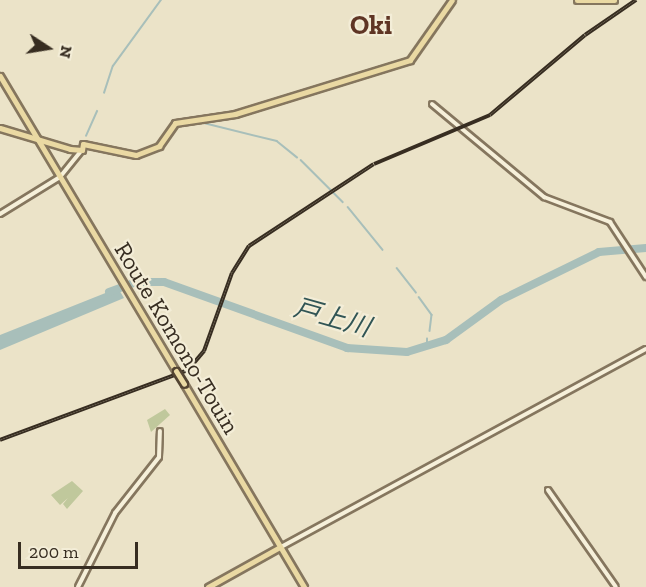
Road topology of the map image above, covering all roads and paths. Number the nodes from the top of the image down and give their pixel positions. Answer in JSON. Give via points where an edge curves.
{"nodes":[{"id":1,"x":452,"y":0,"type":"edge"},
{"id":2,"x":577,"y":0,"type":"edge"},
{"id":3,"x":614,"y":0,"type":"edge"},
{"id":4,"x":0,"y":76,"type":"edge"},
{"id":5,"x":432,"y":104,"type":"dead end"},
{"id":6,"x":0,"y":128,"type":"edge"},
{"id":7,"x":36,"y":135,"type":"junction"},
{"id":8,"x":82,"y":150,"type":"junction"},
{"id":9,"x":60,"y":177,"type":"junction"},
{"id":10,"x":0,"y":214,"type":"edge"},
{"id":11,"x":646,"y":277,"type":"edge"},
{"id":12,"x":646,"y":350,"type":"edge"},
{"id":13,"x":160,"y":431,"type":"dead end"},
{"id":14,"x":548,"y":490,"type":"dead end"},
{"id":15,"x":280,"y":547,"type":"junction"},
{"id":16,"x":78,"y":587,"type":"edge"},
{"id":17,"x":208,"y":587,"type":"edge"},
{"id":18,"x":304,"y":587,"type":"edge"},
{"id":19,"x":616,"y":587,"type":"edge"}],
"edges":[{"from":1,"to":8,"type":"main road","via":[[444,17],[407,61],[235,114],[175,123],[159,146],[136,155],[83,144]]},
{"from":2,"to":3,"type":"main road"},
{"from":4,"to":7,"type":"main road","name":"Route Komono-Touin"},
{"from":5,"to":11,"type":"street","via":[[538,193],[606,219],[626,239]]},
{"from":6,"to":7,"type":"main road"},
{"from":7,"to":8,"type":"main road"},
{"from":7,"to":9,"type":"main road","name":"Route Komono-Touin"},
{"from":8,"to":9,"type":"street"},
{"from":9,"to":10,"type":"street"},
{"from":9,"to":15,"type":"main road","name":"Route Komono-Touin","bridge":true},
{"from":12,"to":15,"type":"street"},
{"from":13,"to":16,"type":"street","via":[[159,457],[115,513]]},
{"from":14,"to":19,"type":"street"},
{"from":15,"to":17,"type":"main road"},
{"from":15,"to":18,"type":"main road","name":"Route Komono-Touin"}]}
